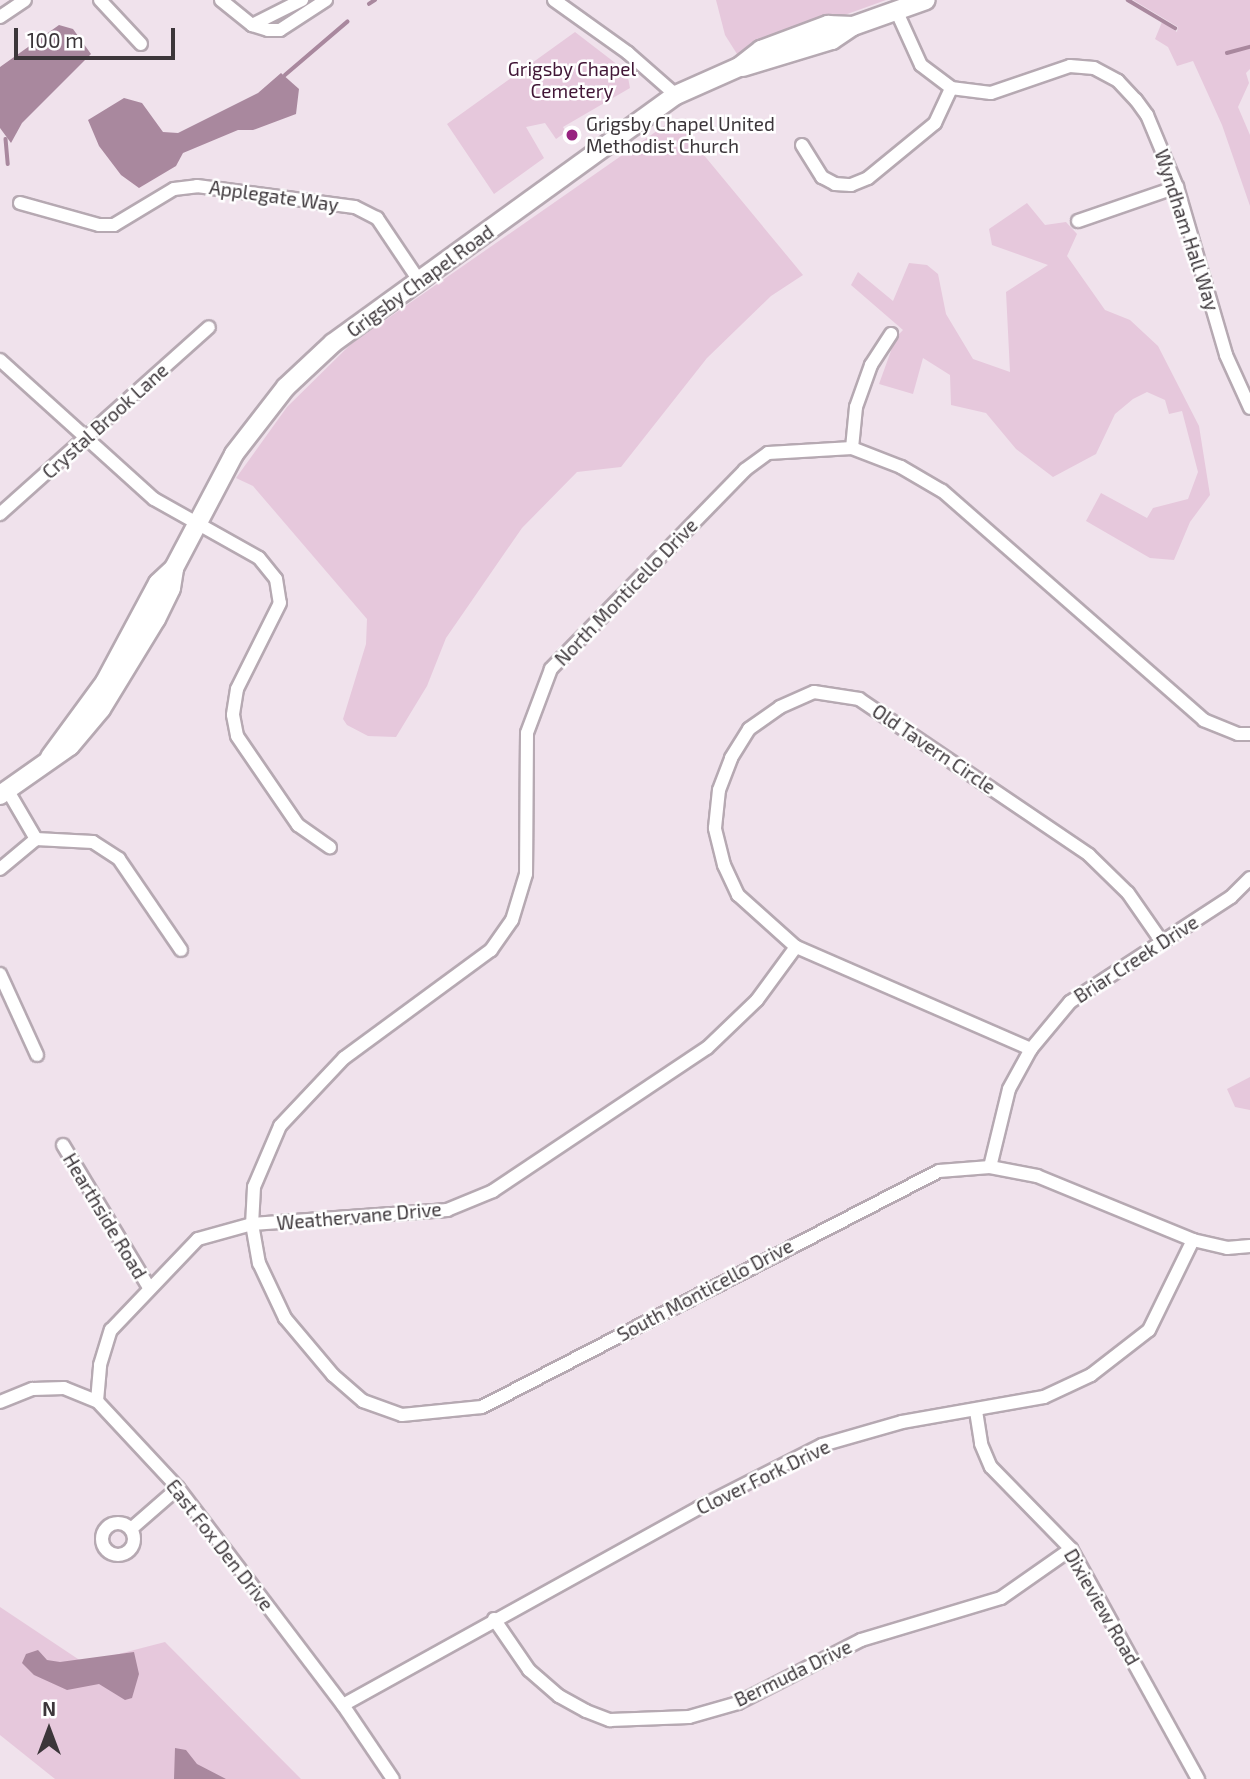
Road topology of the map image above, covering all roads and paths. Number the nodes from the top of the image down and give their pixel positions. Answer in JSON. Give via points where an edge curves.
{"nodes":[{"id":1,"x":25,"y":0,"type":"edge"},
{"id":2,"x":100,"y":0,"type":"edge"},
{"id":3,"x":221,"y":0,"type":"edge"},
{"id":4,"x":302,"y":0,"type":"edge"},
{"id":5,"x":326,"y":0,"type":"edge"},
{"id":6,"x":554,"y":0,"type":"edge"},
{"id":7,"x":926,"y":0,"type":"edge"},
{"id":8,"x":896,"y":9,"type":"junction"},
{"id":9,"x":0,"y":17,"type":"edge"},
{"id":10,"x":252,"y":25,"type":"junction"},
{"id":11,"x":141,"y":44,"type":"dead end"},
{"id":12,"x":951,"y":88,"type":"junction"},
{"id":13,"x":677,"y":95,"type":"junction"},
{"id":14,"x":802,"y":145,"type":"dead end"},
{"id":15,"x":1177,"y":187,"type":"junction"},
{"id":16,"x":20,"y":203,"type":"dead end"},
{"id":17,"x":1078,"y":221,"type":"dead end"},
{"id":18,"x":420,"y":282,"type":"junction"},
{"id":19,"x":209,"y":327,"type":"dead end"},
{"id":20,"x":891,"y":334,"type":"dead end"},
{"id":21,"x":0,"y":360,"type":"edge"},
{"id":22,"x":1250,"y":408,"type":"edge"},
{"id":23,"x":86,"y":439,"type":"junction"},
{"id":24,"x":852,"y":448,"type":"junction"},
{"id":25,"x":0,"y":514,"type":"edge"},
{"id":26,"x":198,"y":522,"type":"junction"},
{"id":27,"x":1250,"y":734,"type":"edge"},
{"id":28,"x":4,"y":793,"type":"edge"},
{"id":29,"x":36,"y":839,"type":"junction"},
{"id":30,"x":330,"y":847,"type":"dead end"},
{"id":31,"x":0,"y":869,"type":"edge"},
{"id":32,"x":1250,"y":877,"type":"edge"},
{"id":33,"x":1162,"y":942,"type":"junction"},
{"id":34,"x":796,"y":947,"type":"junction"},
{"id":35,"x":181,"y":950,"type":"dead end"},
{"id":36,"x":0,"y":974,"type":"edge"},
{"id":37,"x":1031,"y":1049,"type":"junction"},
{"id":38,"x":37,"y":1055,"type":"dead end"},
{"id":39,"x":63,"y":1145,"type":"dead end"},
{"id":40,"x":990,"y":1167,"type":"junction"},
{"id":41,"x":251,"y":1224,"type":"junction"},
{"id":42,"x":1192,"y":1240,"type":"junction"},
{"id":43,"x":1250,"y":1246,"type":"edge"},
{"id":44,"x":148,"y":1286,"type":"junction"},
{"id":45,"x":97,"y":1401,"type":"junction"},
{"id":46,"x":0,"y":1402,"type":"edge"},
{"id":47,"x":976,"y":1411,"type":"junction"},
{"id":48,"x":178,"y":1488,"type":"junction"},
{"id":49,"x":131,"y":1529,"type":"dead end"},
{"id":50,"x":1071,"y":1549,"type":"junction"},
{"id":51,"x":494,"y":1619,"type":"junction"},
{"id":52,"x":343,"y":1705,"type":"junction"},
{"id":53,"x":393,"y":1779,"type":"edge"},
{"id":54,"x":1198,"y":1779,"type":"edge"}],
"edges":[{"from":1,"to":9,"type":"street"},
{"from":2,"to":11,"type":"street"},
{"from":3,"to":10,"type":"street"},
{"from":4,"to":10,"type":"street"},
{"from":5,"to":10,"type":"street","via":[[280,30]]},
{"from":6,"to":13,"type":"street"},
{"from":7,"to":8,"type":"street","name":"Grigsby Chapel Road"},
{"from":8,"to":12,"type":"street","via":[[921,65]]},
{"from":8,"to":13,"type":"street","name":"Grigsby Chapel Road","via":[[832,40],[739,67]]},
{"from":12,"to":14,"type":"street","via":[[935,123],[868,178],[851,185],[822,177]]},
{"from":12,"to":15,"type":"street","name":"Wyndham Hall Way","via":[[991,93],[1070,66],[1094,68],[1118,80],[1147,115]]},
{"from":13,"to":18,"type":"street","name":"Grigsby Chapel Road"},
{"from":15,"to":17,"type":"street"},
{"from":15,"to":22,"type":"street","name":"Wyndham Hall Way","via":[[1226,355]]},
{"from":16,"to":18,"type":"street","name":"Applegate Way","via":[[99,225],[114,225],[174,189],[197,186],[355,207],[377,218]]},
{"from":18,"to":26,"type":"street","name":"Grigsby Chapel Road","via":[[333,344],[286,387],[233,454]]},
{"from":19,"to":23,"type":"street","name":"Crystal Brook Lane"},
{"from":20,"to":24,"type":"street","via":[[871,365],[856,407]]},
{"from":21,"to":23,"type":"street"},
{"from":23,"to":25,"type":"street","name":"Crystal Brook Lane"},
{"from":23,"to":26,"type":"street","via":[[154,499]]},
{"from":24,"to":27,"type":"street","name":"North Monticello Drive","via":[[901,467],[942,491],[1204,720]]},
{"from":24,"to":41,"type":"street","name":"North Monticello Drive","via":[[768,453],[745,470],[551,669],[527,733],[526,874],[512,920],[491,950],[344,1058],[288,1116],[266,1151],[254,1188]]},
{"from":26,"to":28,"type":"street","name":"Grigsby Chapel Road","via":[[174,568],[171,588],[115,691],[70,746]]},
{"from":26,"to":30,"type":"street","via":[[259,558],[276,579],[280,603],[237,689],[233,715],[237,736],[298,825]]},
{"from":28,"to":29,"type":"street"},
{"from":29,"to":31,"type":"street"},
{"from":29,"to":35,"type":"street","via":[[93,842],[119,859]]},
{"from":32,"to":33,"type":"street","name":"Briar Creek Drive","via":[[1231,897]]},
{"from":33,"to":34,"type":"street","name":"Old Tavern Circle","via":[[1128,893],[1089,855],[859,699],[814,692],[780,707],[749,729],[730,758],[719,790],[715,828],[724,865],[738,895]]},
{"from":33,"to":37,"type":"street","name":"Briar Creek Drive","via":[[1070,1002]]},
{"from":34,"to":37,"type":"street","name":"Old Tavern Circle"},
{"from":34,"to":41,"type":"street","name":"Weathervane Drive","via":[[757,1000],[706,1048],[493,1191],[447,1210]]},
{"from":36,"to":38,"type":"street"},
{"from":37,"to":40,"type":"street","name":"Briar Creek Drive","via":[[1009,1089]]},
{"from":39,"to":44,"type":"street","name":"Hearthside Road"},
{"from":40,"to":41,"type":"street","name":"South Monticello Drive","via":[[939,1171],[893,1191],[482,1407],[450,1413],[402,1415],[363,1401],[333,1375],[285,1318],[259,1263]]},
{"from":40,"to":42,"type":"street","name":"South Monticello Drive","via":[[1037,1176]]},
{"from":41,"to":44,"type":"street","name":"Weathervane Drive","via":[[198,1238]]},
{"from":42,"to":43,"type":"street","name":"South Monticello Drive","via":[[1227,1248]]},
{"from":42,"to":47,"type":"street","name":"Clover Fork Drive","via":[[1149,1331],[1091,1375],[1044,1397]]},
{"from":44,"to":45,"type":"street","name":"Weathervane Drive","via":[[111,1329],[100,1365]]},
{"from":45,"to":46,"type":"street","name":"East Fox Den Drive","via":[[64,1388],[33,1389]]},
{"from":45,"to":48,"type":"street","name":"East Fox Den Drive"},
{"from":47,"to":50,"type":"street","name":"Dixieview Road","via":[[981,1444],[991,1467]]},
{"from":47,"to":51,"type":"street","name":"Clover Fork Drive","via":[[902,1422],[822,1445]]},
{"from":48,"to":49,"type":"street"},
{"from":48,"to":52,"type":"street","name":"East Fox Den Drive"},
{"from":50,"to":51,"type":"street","name":"Bermuda Drive","via":[[1001,1598],[860,1640],[761,1693],[689,1717],[610,1720],[586,1711],[559,1696],[529,1670]]},
{"from":50,"to":54,"type":"street","name":"Dixieview Road"},
{"from":51,"to":52,"type":"street","name":"Clover Fork Drive"},
{"from":52,"to":53,"type":"street","name":"East Fox Den Drive"}]}
